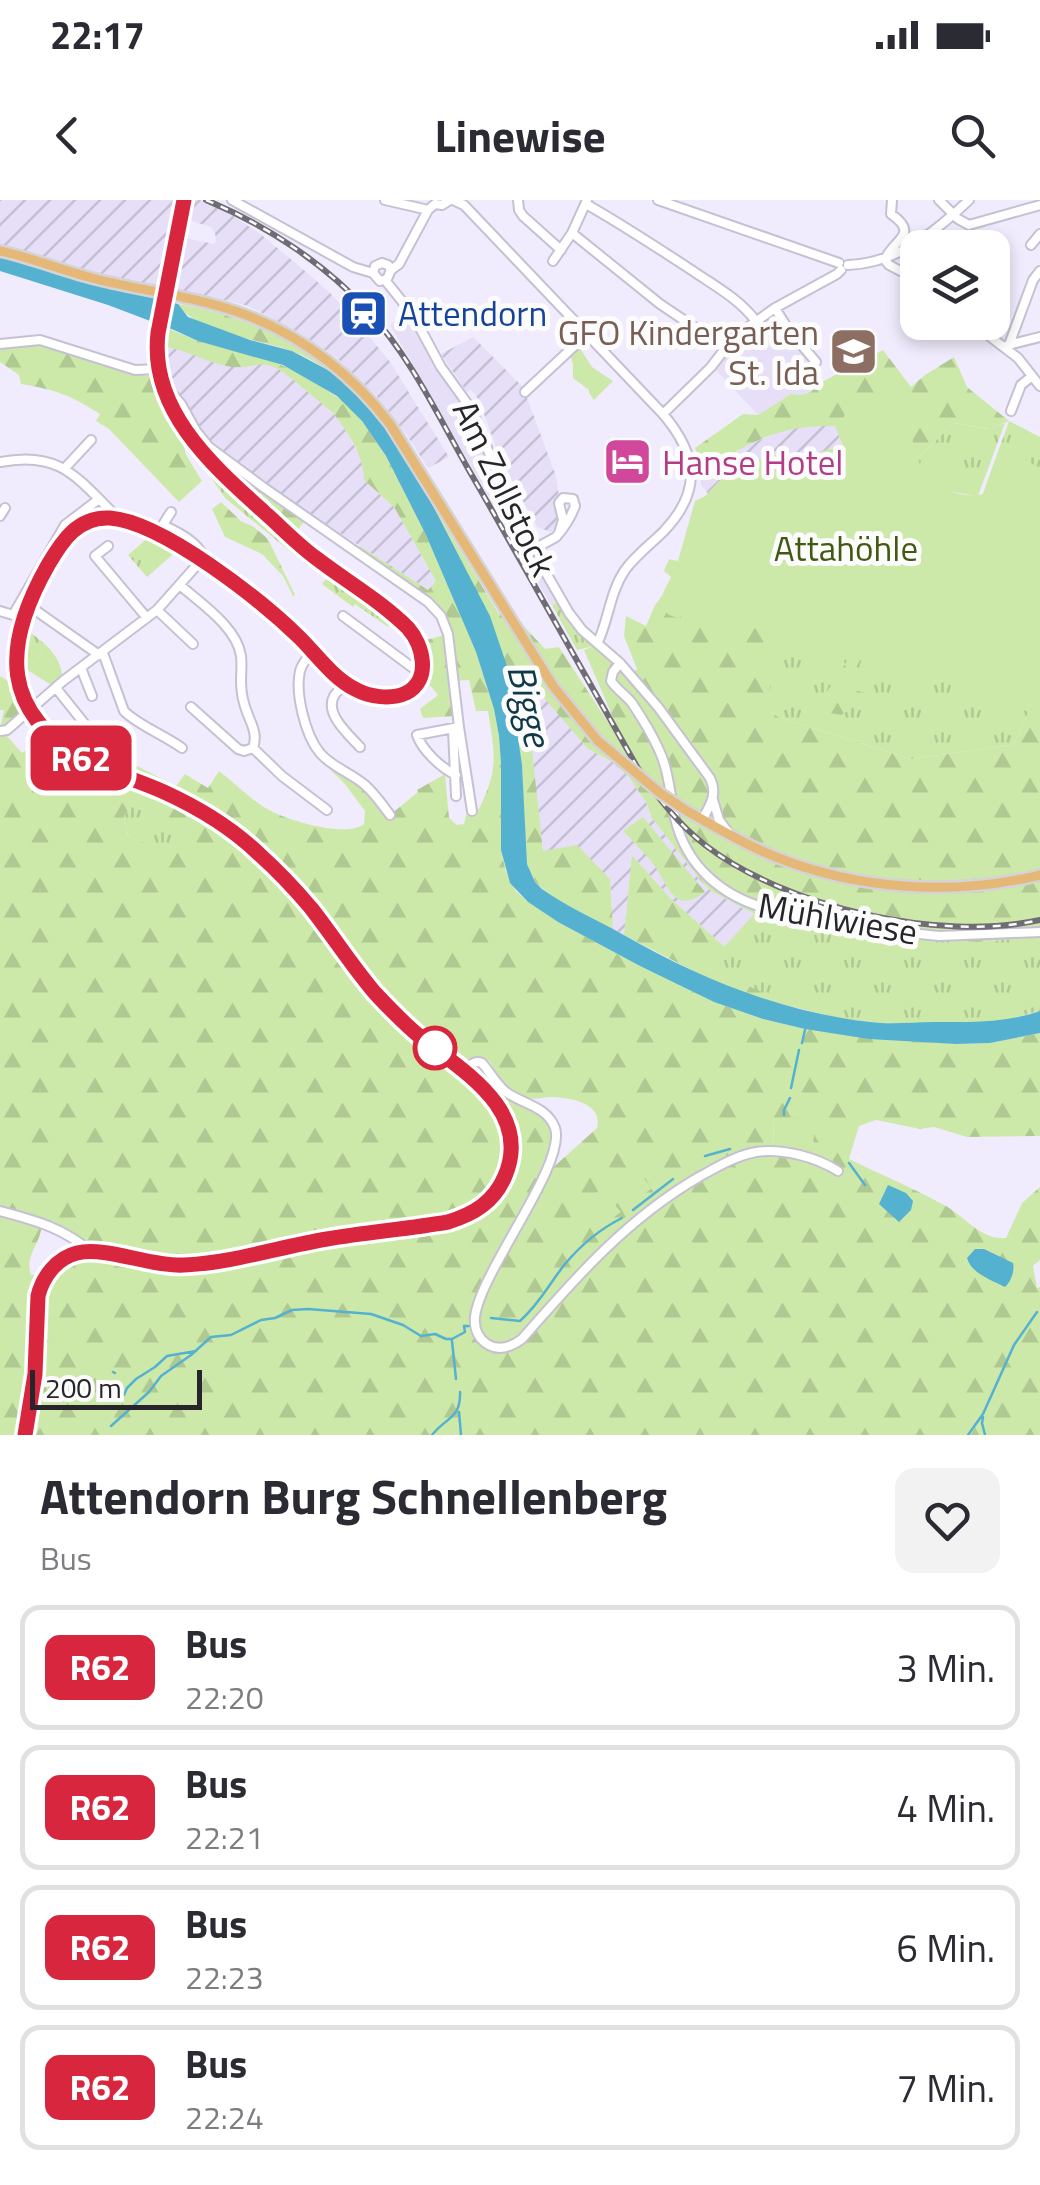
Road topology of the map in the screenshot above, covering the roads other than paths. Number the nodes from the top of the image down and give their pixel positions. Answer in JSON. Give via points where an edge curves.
{"nodes":[{"id":1,"x":184,"y":200,"type":"edge"},
{"id":2,"x":385,"y":200,"type":"edge"},
{"id":3,"x":452,"y":200,"type":"edge"},
{"id":4,"x":518,"y":200,"type":"edge"},
{"id":5,"x":658,"y":200,"type":"edge"},
{"id":6,"x":892,"y":200,"type":"edge"},
{"id":7,"x":940,"y":200,"type":"edge"},
{"id":8,"x":970,"y":200,"type":"edge"},
{"id":9,"x":432,"y":201,"type":"edge"},
{"id":10,"x":239,"y":202,"type":"edge"},
{"id":11,"x":586,"y":202,"type":"edge"},
{"id":12,"x":1040,"y":204,"type":"edge"},
{"id":13,"x":424,"y":209,"type":"junction"},
{"id":14,"x":954,"y":214,"type":"junction"},
{"id":15,"x":572,"y":233,"type":"junction"},
{"id":16,"x":1040,"y":234,"type":"edge"},
{"id":17,"x":1031,"y":245,"type":"dead end"},
{"id":18,"x":561,"y":250,"type":"junction"},
{"id":19,"x":0,"y":252,"type":"edge"},
{"id":20,"x":885,"y":260,"type":"junction"},
{"id":21,"x":553,"y":261,"type":"dead end"},
{"id":22,"x":843,"y":266,"type":"junction"},
{"id":23,"x":389,"y":268,"type":"junction"},
{"id":24,"x":900,"y":271,"type":"edge"},
{"id":25,"x":1040,"y":271,"type":"edge"},
{"id":26,"x":374,"y":273,"type":"junction"},
{"id":27,"x":385,"y":280,"type":"junction"},
{"id":28,"x":166,"y":296,"type":"junction"},
{"id":29,"x":775,"y":308,"type":"junction"},
{"id":30,"x":756,"y":320,"type":"junction"},
{"id":31,"x":586,"y":334,"type":"junction"},
{"id":32,"x":1040,"y":337,"type":"edge"},
{"id":33,"x":998,"y":340,"type":"edge"},
{"id":34,"x":0,"y":344,"type":"edge"},
{"id":35,"x":1007,"y":346,"type":"junction"},
{"id":36,"x":724,"y":347,"type":"junction"},
{"id":37,"x":816,"y":362,"type":"dead end"},
{"id":38,"x":159,"y":369,"type":"junction"},
{"id":39,"x":1032,"y":376,"type":"junction"},
{"id":40,"x":1040,"y":386,"type":"edge"},
{"id":41,"x":524,"y":392,"type":"dead end"},
{"id":42,"x":169,"y":397,"type":"junction"},
{"id":43,"x":1012,"y":411,"type":"dead end"},
{"id":44,"x":663,"y":414,"type":"junction"},
{"id":45,"x":91,"y":440,"type":"dead end"},
{"id":46,"x":0,"y":462,"type":"edge"},
{"id":47,"x":65,"y":468,"type":"junction"},
{"id":48,"x":99,"y":499,"type":"junction"},
{"id":49,"x":559,"y":508,"type":"junction"},
{"id":50,"x":171,"y":512,"type":"dead end"},
{"id":51,"x":572,"y":513,"type":"junction"},
{"id":52,"x":113,"y":518,"type":"junction"},
{"id":53,"x":560,"y":533,"type":"junction"},
{"id":54,"x":108,"y":546,"type":"dead end"},
{"id":55,"x":536,"y":548,"type":"junction"},
{"id":56,"x":201,"y":560,"type":"junction"},
{"id":57,"x":180,"y":585,"type":"junction"},
{"id":58,"x":28,"y":605,"type":"junction"},
{"id":59,"x":157,"y":610,"type":"junction"},
{"id":60,"x":0,"y":612,"type":"edge"},
{"id":61,"x":343,"y":616,"type":"dead end"},
{"id":62,"x":147,"y":618,"type":"junction"},
{"id":63,"x":598,"y":642,"type":"junction"},
{"id":64,"x":194,"y":644,"type":"dead end"},
{"id":65,"x":313,"y":652,"type":"junction"},
{"id":66,"x":101,"y":654,"type":"junction"},
{"id":67,"x":620,"y":663,"type":"junction"},
{"id":68,"x":81,"y":668,"type":"junction"},
{"id":69,"x":421,"y":674,"type":"junction"},
{"id":70,"x":346,"y":684,"type":"junction"},
{"id":71,"x":56,"y":688,"type":"junction"},
{"id":72,"x":92,"y":696,"type":"dead end"},
{"id":73,"x":191,"y":707,"type":"dead end"},
{"id":74,"x":29,"y":713,"type":"junction"},
{"id":75,"x":84,"y":723,"type":"dead end"},
{"id":76,"x":456,"y":728,"type":"junction"},
{"id":77,"x":0,"y":731,"type":"edge"},
{"id":78,"x":360,"y":747,"type":"dead end"},
{"id":79,"x":182,"y":748,"type":"dead end"},
{"id":80,"x":253,"y":748,"type":"junction"},
{"id":81,"x":456,"y":775,"type":"junction"},
{"id":82,"x":456,"y":796,"type":"dead end"},
{"id":83,"x":713,"y":800,"type":"junction"},
{"id":84,"x":327,"y":810,"type":"dead end"},
{"id":85,"x":472,"y":811,"type":"dead end"},
{"id":86,"x":390,"y":815,"type":"dead end"},
{"id":87,"x":702,"y":820,"type":"junction"},
{"id":88,"x":729,"y":834,"type":"junction"},
{"id":89,"x":1040,"y":876,"type":"edge"},
{"id":90,"x":1040,"y":932,"type":"edge"},
{"id":91,"x":464,"y":1070,"type":"junction"},
{"id":92,"x":838,"y":1171,"type":"dead end"},
{"id":93,"x":0,"y":1211,"type":"edge"},
{"id":94,"x":92,"y":1253,"type":"junction"},
{"id":95,"x":25,"y":1435,"type":"edge"}],
"edges":[{"from":1,"to":28,"type":"main road"},
{"from":2,"to":13,"type":"street"},
{"from":3,"to":9,"type":"street"},
{"from":3,"to":31,"type":"street"},
{"from":4,"to":18,"type":"street","via":[[522,216]]},
{"from":5,"to":22,"type":"street"},
{"from":6,"to":20,"type":"street","via":[[890,214],[904,232]]},
{"from":7,"to":14,"type":"street"},
{"from":8,"to":14,"type":"street"},
{"from":9,"to":13,"type":"street"},
{"from":9,"to":23,"type":"street","via":[[399,264]]},
{"from":10,"to":26,"type":"street"},
{"from":11,"to":15,"type":"street"},
{"from":11,"to":30,"type":"street"},
{"from":12,"to":14,"type":"street","via":[[969,224]]},
{"from":13,"to":23,"type":"street"},
{"from":14,"to":20,"type":"street"},
{"from":15,"to":18,"type":"street"},
{"from":15,"to":36,"type":"street"},
{"from":16,"to":17,"type":"street"},
{"from":18,"to":21,"type":"street"},
{"from":19,"to":28,"type":"main road"},
{"from":20,"to":22,"type":"street"},
{"from":20,"to":24,"type":"street"},
{"from":22,"to":29,"type":"street"},
{"from":23,"to":26,"type":"street","via":[[377,264]]},
{"from":23,"to":27,"type":"street"},
{"from":25,"to":35,"type":"street"},
{"from":26,"to":27,"type":"street"},
{"from":27,"to":55,"type":"street","name":"Am Zollstock","via":[[472,410]]},
{"from":28,"to":38,"type":"main road"},
{"from":28,"to":87,"type":"main road","bridge":true,"via":[[280,330],[365,392],[553,686],[598,741]]},
{"from":29,"to":30,"type":"street"},
{"from":29,"to":37,"type":"street"},
{"from":30,"to":36,"type":"street"},
{"from":31,"to":41,"type":"street"},
{"from":31,"to":44,"type":"street"},
{"from":32,"to":35,"type":"street"},
{"from":33,"to":35,"type":"street"},
{"from":34,"to":38,"type":"street","via":[[40,340],[136,370]]},
{"from":35,"to":39,"type":"street"},
{"from":36,"to":44,"type":"street"},
{"from":38,"to":42,"type":"main road"},
{"from":39,"to":40,"type":"street"},
{"from":39,"to":43,"type":"street","via":[[1021,385]]},
{"from":42,"to":69,"type":"main road","via":[[214,466],[311,554],[408,628],[422,652]]},
{"from":42,"to":76,"type":"street","via":[[209,446],[434,607],[448,634]]},
{"from":44,"to":63,"type":"street","via":[[688,452],[689,488],[671,524],[624,572]]},
{"from":45,"to":47,"type":"street"},
{"from":46,"to":47,"type":"street","via":[[30,458]]},
{"from":47,"to":48,"type":"street"},
{"from":48,"to":52,"type":"street"},
{"from":48,"to":60,"type":"street","via":[[65,525],[14,615]]},
{"from":49,"to":51,"type":"street","via":[[565,517]]},
{"from":49,"to":51,"type":"street","via":[[569,497]]},
{"from":49,"to":53,"type":"street"},
{"from":50,"to":56,"type":"street","via":[[165,526],[200,549]]},
{"from":51,"to":53,"type":"street"},
{"from":52,"to":56,"type":"main road"},
{"from":52,"to":58,"type":"main road","via":[[94,519],[64,539]]},
{"from":53,"to":55,"type":"street"},
{"from":54,"to":62,"type":"street","via":[[96,556]]},
{"from":55,"to":63,"type":"street","name":"Am Zollstock","via":[[569,613]]},
{"from":56,"to":57,"type":"street"},
{"from":56,"to":65,"type":"main road"},
{"from":57,"to":59,"type":"street"},
{"from":57,"to":80,"type":"street","via":[[218,618],[239,648],[240,688],[256,732]]},
{"from":58,"to":66,"type":"street"},
{"from":58,"to":74,"type":"main road","via":[[13,665]]},
{"from":59,"to":62,"type":"street"},
{"from":59,"to":64,"type":"street"},
{"from":61,"to":69,"type":"street"},
{"from":62,"to":66,"type":"street"},
{"from":63,"to":67,"type":"street","name":"Am Zollstock"},
{"from":65,"to":70,"type":"main road"},
{"from":65,"to":86,"type":"street","via":[[299,684],[313,743]]},
{"from":66,"to":68,"type":"street"},
{"from":66,"to":79,"type":"street","via":[[124,711]]},
{"from":67,"to":83,"type":"street","name":"Am Zollstock","via":[[707,772]]},
{"from":67,"to":90,"type":"street","name":"Mühlwiese","via":[[611,681],[661,753],[677,828],[716,886],[754,906],[910,933]]},
{"from":68,"to":71,"type":"street"},
{"from":68,"to":72,"type":"street"},
{"from":69,"to":70,"type":"main road","via":[[397,696]]},
{"from":70,"to":78,"type":"street","via":[[332,709]]},
{"from":71,"to":74,"type":"street"},
{"from":71,"to":75,"type":"street"},
{"from":73,"to":80,"type":"street","via":[[238,749]]},
{"from":74,"to":77,"type":"street"},
{"from":74,"to":91,"type":"main road","via":[[70,752],[167,794],[254,849],[298,892],[389,1007]]},
{"from":76,"to":81,"type":"street"},
{"from":76,"to":81,"type":"street","via":[[417,735]]},
{"from":76,"to":85,"type":"street"},
{"from":80,"to":84,"type":"street"},
{"from":81,"to":82,"type":"street"},
{"from":83,"to":87,"type":"street"},
{"from":83,"to":88,"type":"street","name":"Am Zollstock"},
{"from":87,"to":88,"type":"main road"},
{"from":88,"to":89,"type":"main road","via":[[794,864],[876,883],[957,887]]},
{"from":91,"to":92,"type":"street","via":[[482,1063],[506,1092],[545,1113],[556,1134],[550,1161],[475,1313],[477,1332],[496,1348],[522,1338],[631,1224],[718,1166],[760,1151],[792,1154]]},
{"from":91,"to":94,"type":"main road","via":[[497,1104],[511,1140],[500,1185],[467,1216],[189,1265]]},
{"from":93,"to":94,"type":"street","via":[[65,1232]]},
{"from":94,"to":95,"type":"main road","via":[[64,1259],[41,1284]]}]}
